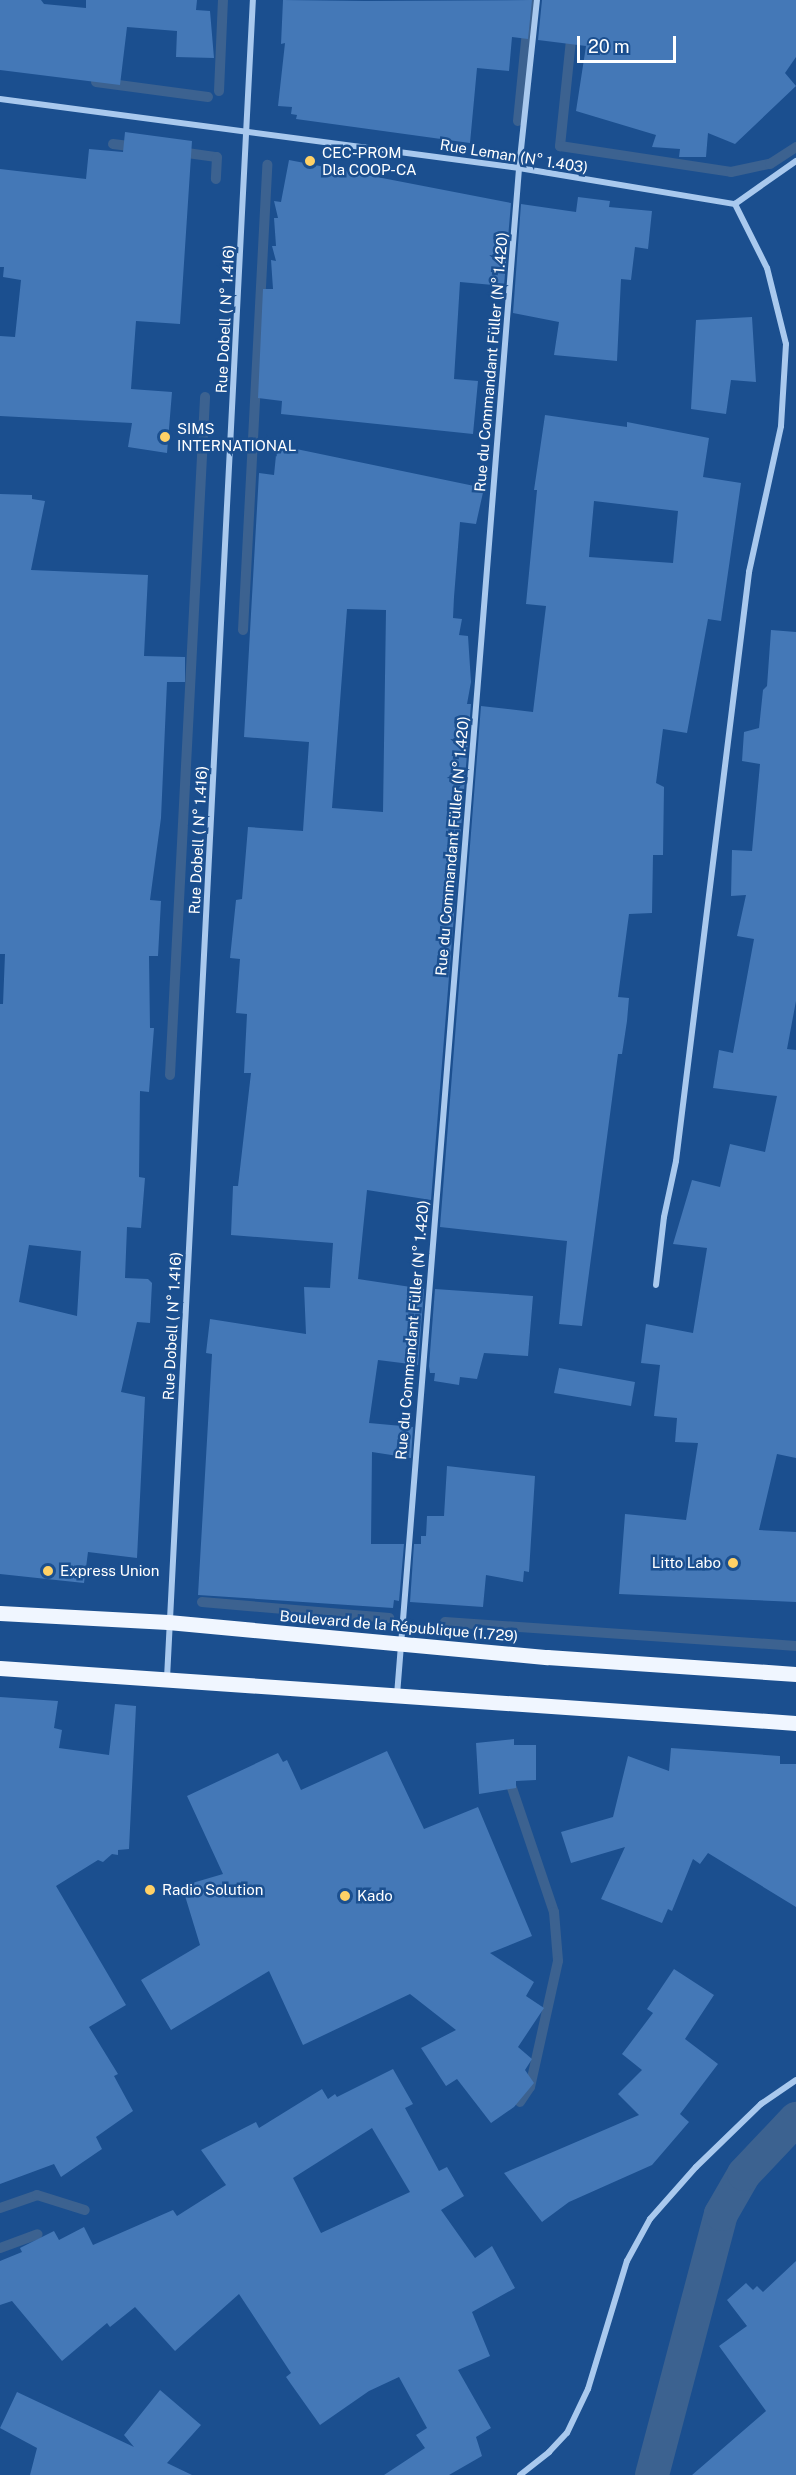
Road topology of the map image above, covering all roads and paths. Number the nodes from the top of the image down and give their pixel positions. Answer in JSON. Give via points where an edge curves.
{"nodes":[{"id":1,"x":253,"y":0,"type":"edge"},
{"id":2,"x":537,"y":0,"type":"edge"},
{"id":3,"x":0,"y":99,"type":"edge"},
{"id":4,"x":248,"y":130,"type":"junction"},
{"id":5,"x":796,"y":161,"type":"edge"},
{"id":6,"x":519,"y":168,"type":"junction"},
{"id":7,"x":735,"y":204,"type":"junction"},
{"id":8,"x":656,"y":1285,"type":"dead end"},
{"id":9,"x":0,"y":1613,"type":"edge"},
{"id":10,"x":168,"y":1622,"type":"junction"},
{"id":11,"x":398,"y":1642,"type":"junction"},
{"id":12,"x":0,"y":1668,"type":"edge"},
{"id":13,"x":796,"y":1674,"type":"edge"},
{"id":14,"x":166,"y":1682,"type":"junction"},
{"id":15,"x":397,"y":1695,"type":"junction"},
{"id":16,"x":796,"y":1723,"type":"edge"},
{"id":17,"x":796,"y":2080,"type":"edge"},
{"id":18,"x":520,"y":2475,"type":"edge"}],
"edges":[{"from":1,"to":4,"type":"street","name":"Rue Dobell ( N° 1.416)"},
{"from":2,"to":6,"type":"street","name":"Rue du Commandant Füller (N° 1.420)"},
{"from":3,"to":4,"type":"street","name":"Rue Leman (N° 1.403)"},
{"from":4,"to":6,"type":"street","name":"Rue Leman (N° 1.403)"},
{"from":4,"to":10,"type":"street","name":"Rue Dobell ( N° 1.416)"},
{"from":5,"to":7,"type":"street"},
{"from":6,"to":7,"type":"street","name":"Rue Leman (N° 1.403)"},
{"from":6,"to":11,"type":"street","name":"Rue du Commandant Füller (N° 1.420)"},
{"from":7,"to":8,"type":"street","via":[[767,268],[786,344],[781,426],[749,572],[676,1161]]},
{"from":9,"to":10,"type":"main road","name":"Boulevard de la République (1.729)"},
{"from":10,"to":11,"type":"main road","name":"Boulevard de la République (1.729)"},
{"from":10,"to":14,"type":"street","name":"Rue Dobell ( N° 1.416)"},
{"from":11,"to":13,"type":"main road","name":"Boulevard de la République (1.729)"},
{"from":11,"to":15,"type":"street","name":"Rue du Commandant Füller (N° 1.420)"},
{"from":12,"to":14,"type":"main road"},
{"from":14,"to":15,"type":"main road"},
{"from":15,"to":16,"type":"main road"},
{"from":17,"to":18,"type":"street","via":[[753,2112],[650,2219],[627,2261],[588,2389],[567,2433]]}]}
